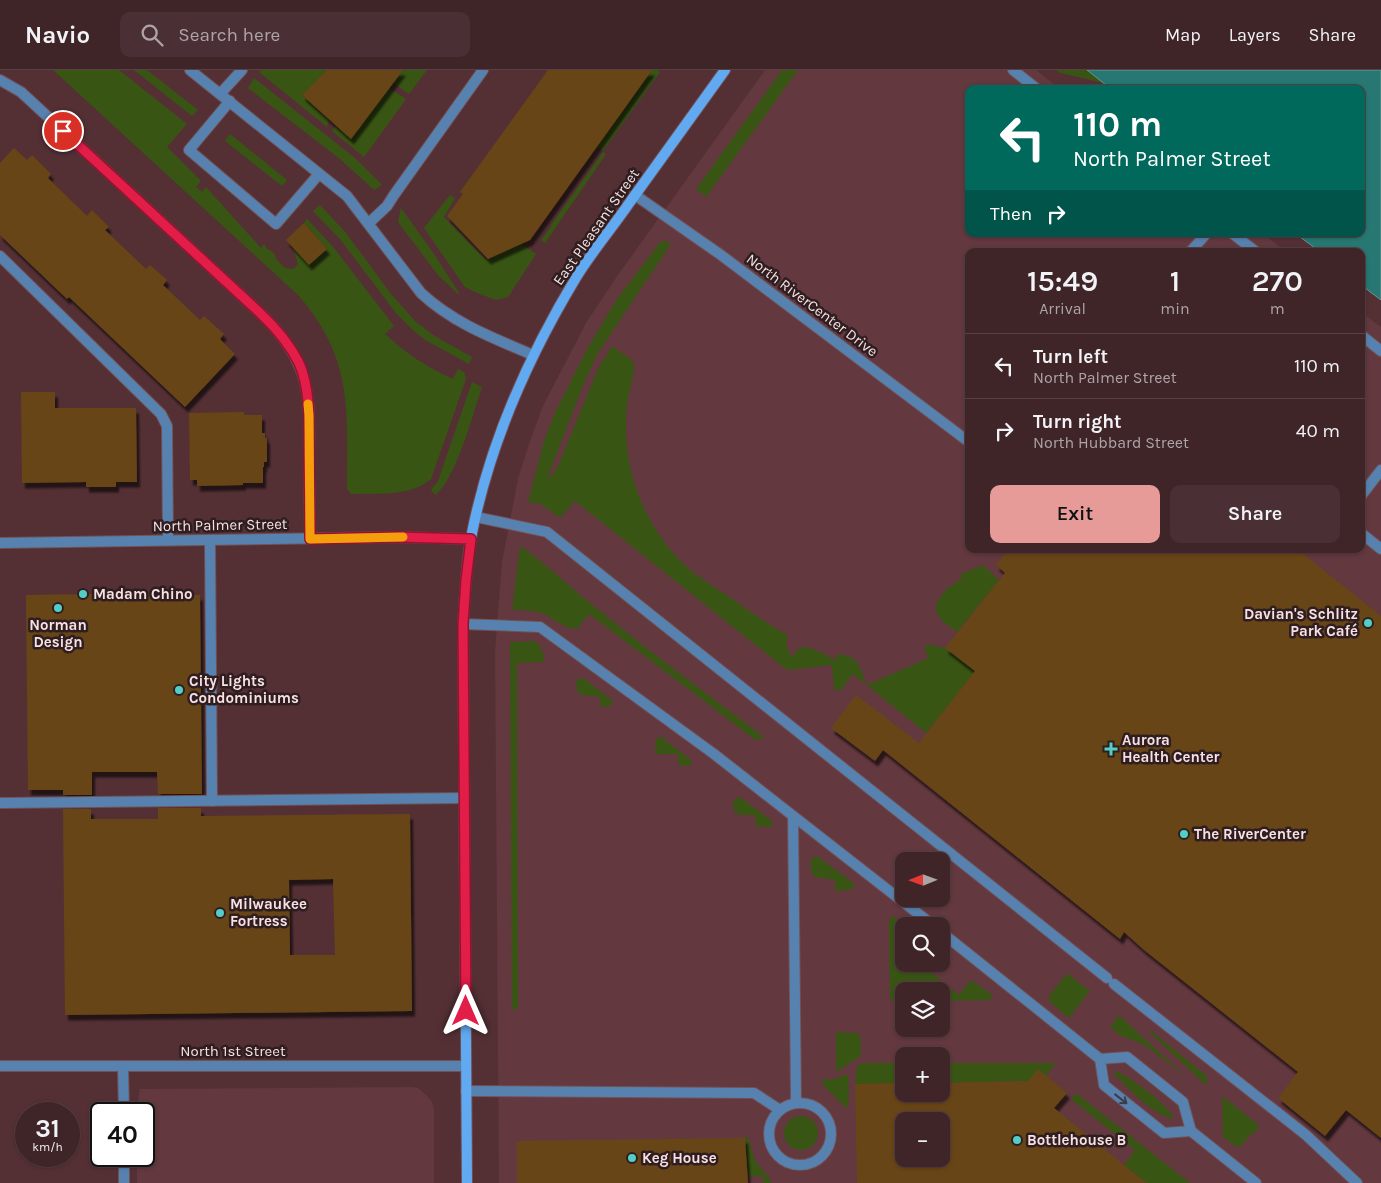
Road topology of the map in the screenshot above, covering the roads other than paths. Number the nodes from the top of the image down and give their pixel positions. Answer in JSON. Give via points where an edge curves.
{"nodes":[{"id":1,"x":190,"y":70,"type":"edge"},
{"id":2,"x":242,"y":70,"type":"edge"},
{"id":3,"x":483,"y":70,"type":"edge"},
{"id":4,"x":725,"y":70,"type":"edge"},
{"id":5,"x":1013,"y":70,"type":"edge"},
{"id":6,"x":0,"y":80,"type":"edge"},
{"id":7,"x":1032,"y":85,"type":"edge"},
{"id":8,"x":220,"y":94,"type":"junction"},
{"id":9,"x":230,"y":102,"type":"junction"},
{"id":10,"x":319,"y":174,"type":"junction"},
{"id":11,"x":635,"y":195,"type":"junction"},
{"id":12,"x":369,"y":223,"type":"junction"},
{"id":13,"x":1203,"y":237,"type":"edge"},
{"id":14,"x":1238,"y":237,"type":"edge"},
{"id":15,"x":1194,"y":248,"type":"edge"},
{"id":16,"x":1251,"y":248,"type":"edge"},
{"id":17,"x":0,"y":256,"type":"edge"},
{"id":18,"x":1365,"y":338,"type":"edge"},
{"id":19,"x":1381,"y":351,"type":"edge"},
{"id":20,"x":533,"y":355,"type":"junction"},
{"id":21,"x":965,"y":439,"type":"edge"},
{"id":22,"x":1381,"y":470,"type":"edge"},
{"id":23,"x":1365,"y":491,"type":"edge"},
{"id":24,"x":476,"y":517,"type":"junction"},
{"id":25,"x":1365,"y":536,"type":"edge"},
{"id":26,"x":310,"y":539,"type":"junction"},
{"id":27,"x":471,"y":539,"type":"junction"},
{"id":28,"x":168,"y":540,"type":"junction"},
{"id":29,"x":210,"y":540,"type":"junction"},
{"id":30,"x":0,"y":543,"type":"edge"},
{"id":31,"x":1381,"y":549,"type":"edge"},
{"id":32,"x":463,"y":624,"type":"junction"},
{"id":33,"x":464,"y":798,"type":"junction"},
{"id":34,"x":212,"y":801,"type":"junction"},
{"id":35,"x":0,"y":803,"type":"edge"},
{"id":36,"x":793,"y":816,"type":"junction"},
{"id":37,"x":922,"y":917,"type":"edge"},
{"id":38,"x":950,"y":939,"type":"edge"},
{"id":39,"x":1100,"y":1060,"type":"junction"},
{"id":40,"x":0,"y":1066,"type":"edge"},
{"id":41,"x":124,"y":1066,"type":"junction"},
{"id":42,"x":466,"y":1066,"type":"junction"},
{"id":43,"x":466,"y":1091,"type":"junction"},
{"id":44,"x":124,"y":1102,"type":"edge"},
{"id":45,"x":796,"y":1103,"type":"junction"},
{"id":46,"x":780,"y":1110,"type":"junction"},
{"id":47,"x":1191,"y":1131,"type":"junction"},
{"id":48,"x":124,"y":1167,"type":"edge"},
{"id":49,"x":124,"y":1183,"type":"edge"},
{"id":50,"x":466,"y":1183,"type":"edge"},
{"id":51,"x":1256,"y":1183,"type":"edge"},
{"id":52,"x":1357,"y":1183,"type":"edge"}],
"edges":[{"from":1,"to":8,"type":"street"},
{"from":2,"to":8,"type":"street"},
{"from":3,"to":12,"type":"street","via":[[387,206]]},
{"from":4,"to":11,"type":"street","name":"East Pleasant Street"},
{"from":5,"to":7,"type":"street"},
{"from":6,"to":26,"type":"street","via":[[21,92],[274,326],[286,341],[299,364],[309,415]]},
{"from":8,"to":9,"type":"street"},
{"from":9,"to":10,"type":"street"},
{"from":9,"to":10,"type":"street","via":[[189,150],[276,224]]},
{"from":10,"to":12,"type":"street","via":[[346,196]]},
{"from":11,"to":20,"type":"street","name":"East Pleasant Street","via":[[578,275]]},
{"from":11,"to":21,"type":"street","name":"North RiverCenter Drive","via":[[721,255]]},
{"from":12,"to":20,"type":"street","via":[[430,302],[460,322]]},
{"from":13,"to":15,"type":"street"},
{"from":14,"to":16,"type":"street"},
{"from":17,"to":28,"type":"street","via":[[161,414],[167,426]]},
{"from":18,"to":19,"type":"street"},
{"from":20,"to":24,"type":"street","name":"East Pleasant Street","via":[[493,452]]},
{"from":22,"to":23,"type":"street"},
{"from":24,"to":27,"type":"street","name":"East Pleasant Street"},
{"from":24,"to":52,"type":"street","via":[[546,532],[1306,1135]]},
{"from":25,"to":31,"type":"street"},
{"from":26,"to":27,"type":"street","name":"North Palmer Street"},
{"from":26,"to":29,"type":"street","name":"North Palmer Street"},
{"from":27,"to":32,"type":"street","name":"East Pleasant Street"},
{"from":28,"to":29,"type":"street","name":"North Palmer Street"},
{"from":28,"to":30,"type":"street","name":"North Palmer Street"},
{"from":29,"to":34,"type":"street"},
{"from":32,"to":33,"type":"street","name":"East Pleasant Street"},
{"from":32,"to":36,"type":"street","via":[[540,626]]},
{"from":33,"to":34,"type":"street"},
{"from":33,"to":42,"type":"street","name":"East Pleasant Street"},
{"from":34,"to":35,"type":"street"},
{"from":36,"to":37,"type":"street"},
{"from":36,"to":45,"type":"street"},
{"from":38,"to":39,"type":"street"},
{"from":39,"to":47,"type":"street","one_way":true,"via":[[1104,1086],[1111,1092],[1164,1133]]},
{"from":39,"to":47,"type":"street","via":[[1127,1057],[1184,1102]]},
{"from":40,"to":41,"type":"street","name":"North 1st Street"},
{"from":41,"to":42,"type":"street","name":"North 1st Street"},
{"from":41,"to":44,"type":"street"},
{"from":42,"to":43,"type":"street","name":"East Pleasant Street"},
{"from":43,"to":46,"type":"street","via":[[754,1093]]},
{"from":43,"to":50,"type":"street","name":"East Pleasant Street"},
{"from":45,"to":46,"type":"street"},
{"from":45,"to":46,"type":"street","via":[[815,1106],[823,1113],[831,1131],[826,1150],[810,1163],[791,1163],[775,1152],[770,1143],[770,1123]]},
{"from":47,"to":51,"type":"street"},
{"from":48,"to":49,"type":"street"}]}
